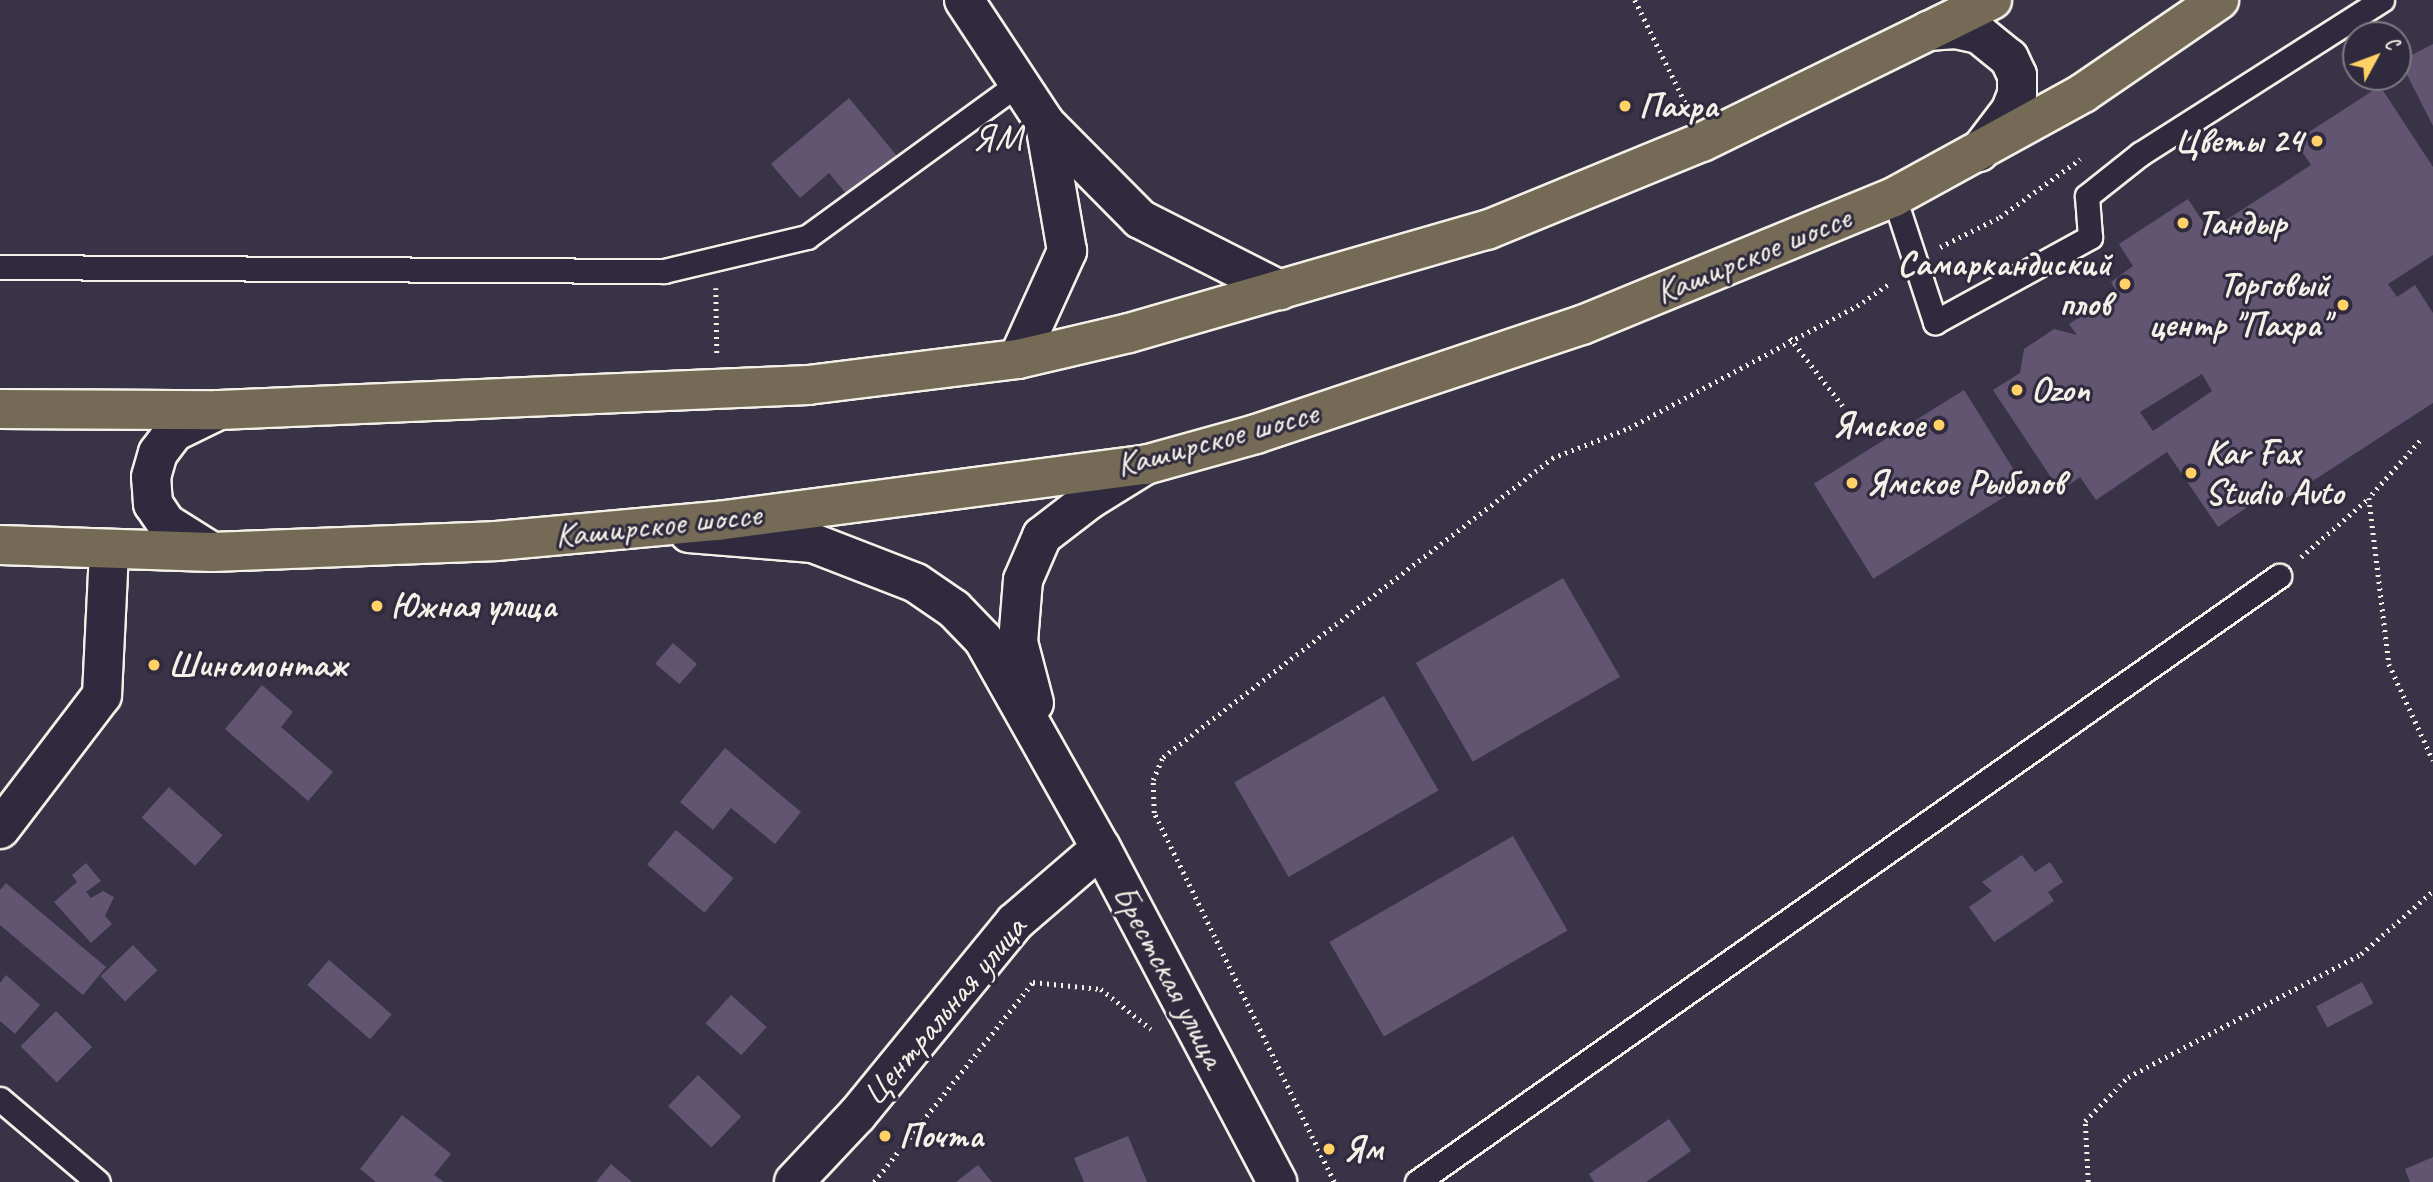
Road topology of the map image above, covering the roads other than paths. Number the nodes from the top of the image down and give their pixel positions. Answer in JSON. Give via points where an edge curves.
{"nodes":[{"id":1,"x":964,"y":0,"type":"edge"},
{"id":2,"x":1992,"y":0,"type":"edge"},
{"id":3,"x":2219,"y":0,"type":"edge"},
{"id":4,"x":2382,"y":0,"type":"edge"},
{"id":5,"x":1928,"y":31,"type":"junction"},
{"id":6,"x":1021,"y":81,"type":"junction"},
{"id":7,"x":1045,"y":123,"type":"junction"},
{"id":8,"x":1977,"y":153,"type":"junction"},
{"id":9,"x":1894,"y":197,"type":"junction"},
{"id":10,"x":0,"y":267,"type":"edge"},
{"id":11,"x":1280,"y":290,"type":"junction"},
{"id":12,"x":1018,"y":359,"type":"junction"},
{"id":13,"x":0,"y":409,"type":"edge"},
{"id":14,"x":219,"y":410,"type":"junction"},
{"id":15,"x":1145,"y":466,"type":"junction"},
{"id":16,"x":628,"y":528,"type":"junction"},
{"id":17,"x":0,"y":545,"type":"edge"},
{"id":18,"x":109,"y":550,"type":"junction"},
{"id":19,"x":212,"y":552,"type":"junction"},
{"id":20,"x":2279,"y":576,"type":"road end"},
{"id":21,"x":1058,"y":771,"type":"junction"},
{"id":22,"x":0,"y":829,"type":"edge"},
{"id":23,"x":1101,"y":848,"type":"junction"},
{"id":24,"x":0,"y":1099,"type":"edge"},
{"id":25,"x":99,"y":1182,"type":"edge"},
{"id":26,"x":794,"y":1182,"type":"edge"},
{"id":27,"x":1277,"y":1182,"type":"edge"},
{"id":28,"x":1417,"y":1182,"type":"edge"}],
"edges":[{"from":1,"to":6,"type":"main road"},
{"from":2,"to":5,"type":"main road"},
{"from":3,"to":8,"type":"main road","name":"Каширское шоссе","via":[[2083,93]]},
{"from":4,"to":9,"type":"lane","via":[[2140,154],[2087,196],[2090,237],[1935,322]]},
{"from":5,"to":8,"type":"main road","via":[[1955,29],[1979,34],[2009,58],[2017,75],[2011,110]]},
{"from":5,"to":11,"type":"main road","via":[[1702,142],[1487,230]]},
{"from":6,"to":7,"type":"main road"},
{"from":6,"to":10,"type":"lane","via":[[807,237],[664,271]]},
{"from":7,"to":11,"type":"main road","via":[[1140,219]]},
{"from":7,"to":12,"type":"main road","via":[[1067,251]]},
{"from":8,"to":9,"type":"main road","name":"Каширское шоссе"},
{"from":9,"to":15,"type":"main road","name":"Каширское шоссе","via":[[1581,325],[1256,434]]},
{"from":11,"to":12,"type":"main road"},
{"from":12,"to":14,"type":"main road","via":[[808,385]]},
{"from":13,"to":14,"type":"main road"},
{"from":14,"to":19,"type":"main road","via":[[174,432],[158,453],[151,477],[153,504],[166,523]]},
{"from":15,"to":16,"type":"main road","name":"Каширское шоссе"},
{"from":15,"to":21,"type":"main road","name":"Брестская улица","via":[[1090,499],[1042,536],[1023,580],[1018,642]]},
{"from":16,"to":19,"type":"main road","name":"Каширское шоссе","via":[[496,541]]},
{"from":16,"to":21,"type":"main road","name":"Брестская улица","via":[[813,543],[916,583],[954,609],[983,639]]},
{"from":17,"to":18,"type":"main road","name":"Каширское шоссе"},
{"from":18,"to":19,"type":"main road","name":"Каширское шоссе"},
{"from":18,"to":22,"type":"main road","via":[[102,695]]},
{"from":20,"to":28,"type":"lane"},
{"from":21,"to":23,"type":"main road","name":"Брестская улица"},
{"from":23,"to":26,"type":"main road","name":"Центральная улица","via":[[1014,922],[857,1115]]},
{"from":23,"to":27,"type":"main road","name":"Брестская улица"},
{"from":24,"to":25,"type":"lane"}]}
